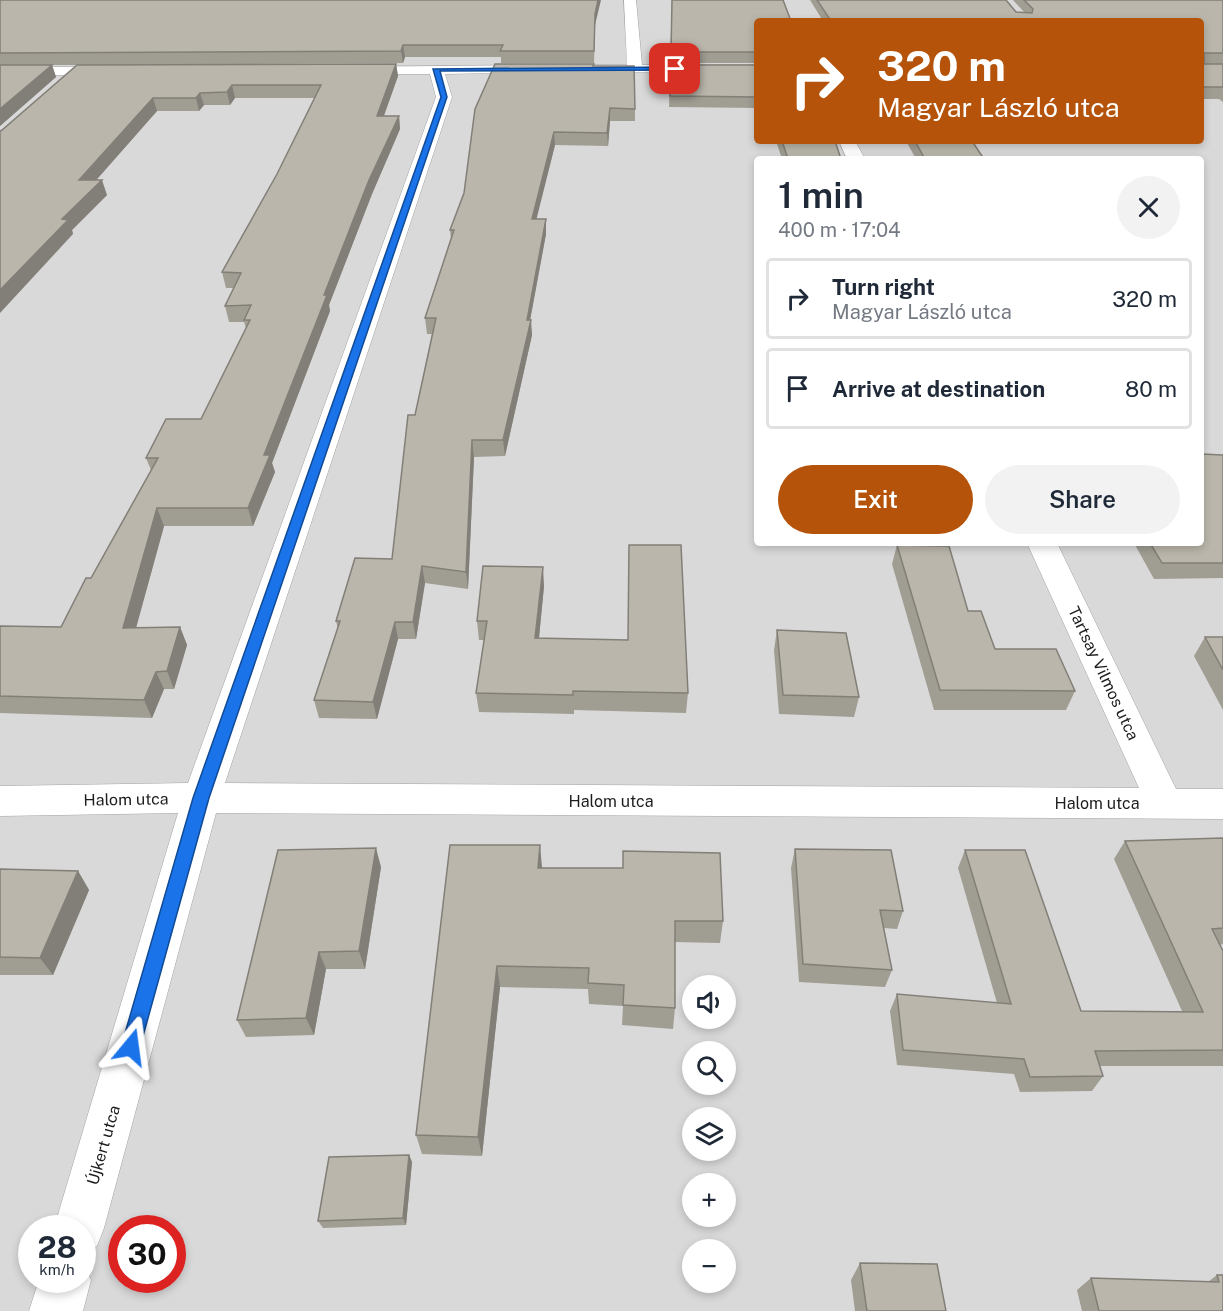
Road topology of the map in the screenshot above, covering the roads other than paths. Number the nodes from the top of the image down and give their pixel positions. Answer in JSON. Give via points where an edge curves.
{"nodes":[{"id":1,"x":630,"y":0,"type":"edge"},
{"id":2,"x":436,"y":69,"type":"junction"},
{"id":3,"x":553,"y":69,"type":"edge"},
{"id":4,"x":576,"y":69,"type":"edge"},
{"id":5,"x":634,"y":69,"type":"junction"},
{"id":6,"x":754,"y":69,"type":"edge"},
{"id":7,"x":343,"y":70,"type":"edge"},
{"id":8,"x":0,"y":71,"type":"edge"},
{"id":9,"x":76,"y":71,"type":"junction"},
{"id":10,"x":134,"y":71,"type":"edge"},
{"id":11,"x":59,"y":86,"type":"edge"},
{"id":12,"x":1043,"y":546,"type":"edge"},
{"id":13,"x":201,"y":798,"type":"junction"},
{"id":14,"x":0,"y":801,"type":"edge"},
{"id":15,"x":1165,"y":804,"type":"junction"},
{"id":16,"x":1223,"y":804,"type":"edge"},
{"id":17,"x":83,"y":1215,"type":"edge"},
{"id":18,"x":61,"y":1293,"type":"edge"},
{"id":19,"x":56,"y":1311,"type":"edge"}],
"edges":[{"from":1,"to":5,"type":"street"},
{"from":2,"to":3,"type":"street"},
{"from":2,"to":7,"type":"street"},
{"from":2,"to":13,"type":"street","name":"Újkert utca","via":[[444,97]]},
{"from":4,"to":5,"type":"street"},
{"from":5,"to":6,"type":"street"},
{"from":8,"to":9,"type":"street"},
{"from":9,"to":10,"type":"street"},
{"from":9,"to":11,"type":"street"},
{"from":12,"to":15,"type":"street","name":"Tartsay Vilmos utca"},
{"from":13,"to":14,"type":"street","name":"Halom utca"},
{"from":13,"to":15,"type":"street","name":"Halom utca"},
{"from":13,"to":17,"type":"street","name":"Újkert utca"},
{"from":15,"to":16,"type":"street","name":"Halom utca"},
{"from":18,"to":19,"type":"street"}]}
